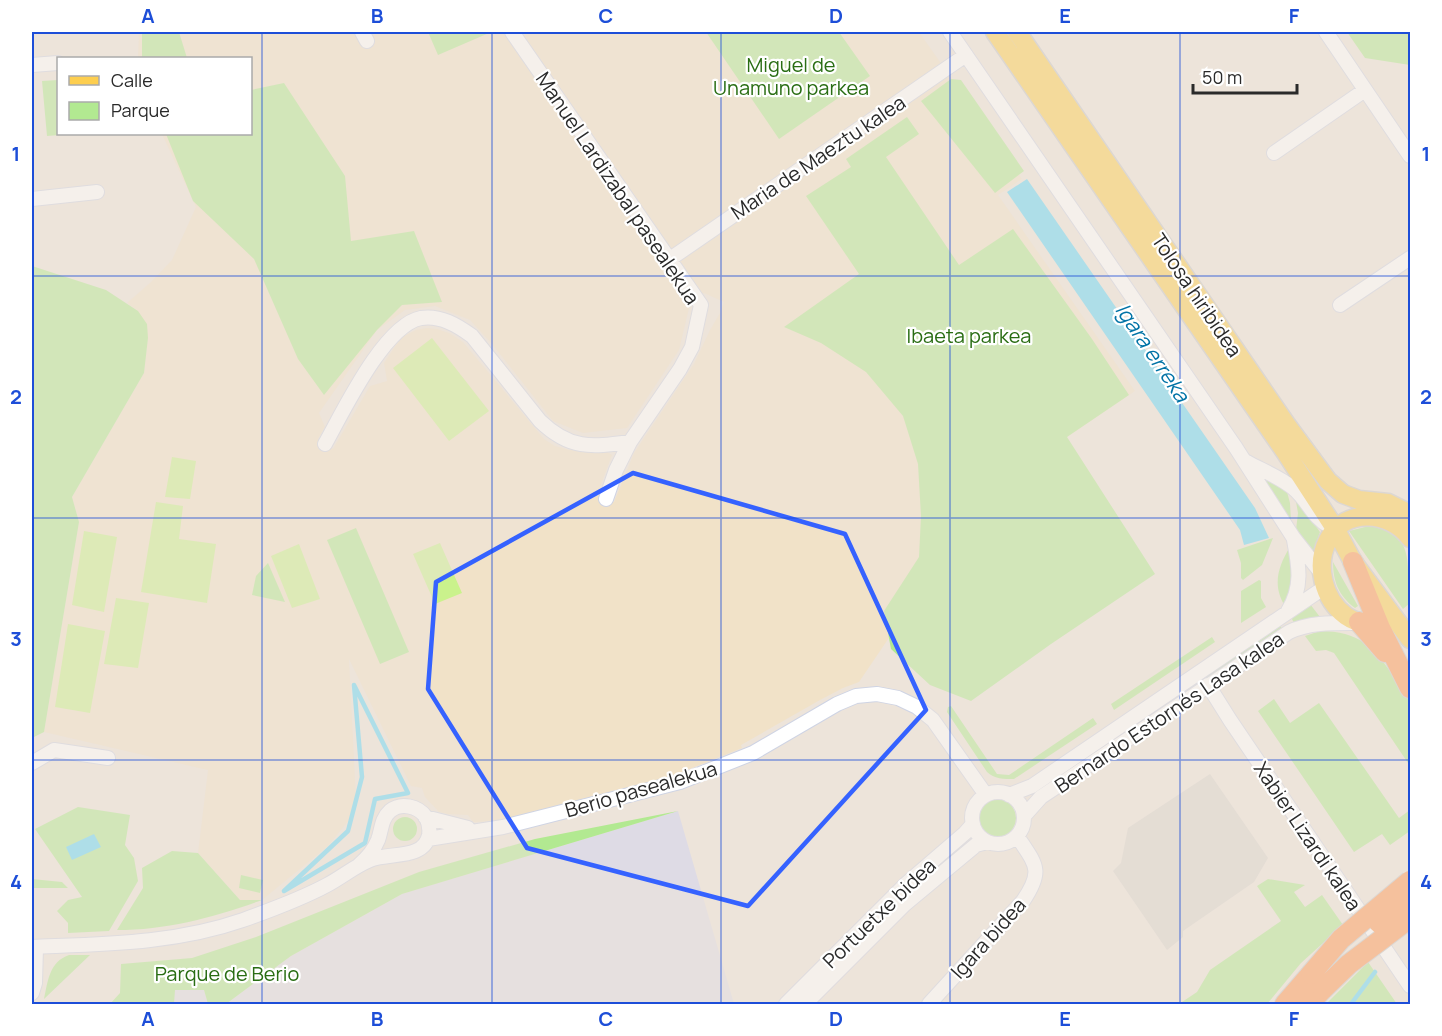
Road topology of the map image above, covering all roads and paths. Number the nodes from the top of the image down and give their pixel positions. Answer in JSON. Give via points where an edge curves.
{"nodes":[{"id":1,"x":512,"y":32,"type":"edge"},
{"id":2,"x":950,"y":32,"type":"edge"},
{"id":3,"x":995,"y":32,"type":"edge"},
{"id":4,"x":1017,"y":32,"type":"edge"},
{"id":5,"x":1326,"y":32,"type":"edge"},
{"id":6,"x":966,"y":55,"type":"junction"},
{"id":7,"x":57,"y":63,"type":"edge"},
{"id":8,"x":32,"y":65,"type":"edge"},
{"id":9,"x":1365,"y":90,"type":"junction"},
{"id":10,"x":1274,"y":153,"type":"dead end"},
{"id":11,"x":1410,"y":156,"type":"edge"},
{"id":12,"x":97,"y":192,"type":"dead end"},
{"id":13,"x":32,"y":199,"type":"edge"},
{"id":14,"x":1410,"y":258,"type":"edge"},
{"id":15,"x":670,"y":259,"type":"junction"},
{"id":16,"x":1340,"y":305,"type":"dead end"},
{"id":17,"x":630,"y":442,"type":"junction"},
{"id":18,"x":325,"y":444,"type":"dead end"},
{"id":19,"x":1245,"y":461,"type":"junction"},
{"id":20,"x":606,"y":499,"type":"dead end"},
{"id":21,"x":1410,"y":514,"type":"edge"},
{"id":22,"x":1336,"y":530,"type":"junction"},
{"id":23,"x":1293,"y":537,"type":"junction"},
{"id":24,"x":1410,"y":537,"type":"edge"},
{"id":25,"x":1353,"y":562,"type":"joint"},
{"id":26,"x":1323,"y":580,"type":"junction"},
{"id":27,"x":1410,"y":610,"type":"edge"},
{"id":28,"x":1287,"y":613,"type":"junction"},
{"id":29,"x":1378,"y":622,"type":"junction"},
{"id":30,"x":1409,"y":638,"type":"edge"},
{"id":31,"x":1208,"y":685,"type":"junction"},
{"id":32,"x":1410,"y":688,"type":"edge"},
{"id":33,"x":108,"y":758,"type":"dead end"},
{"id":34,"x":32,"y":763,"type":"edge"},
{"id":35,"x":986,"y":795,"type":"junction"},
{"id":36,"x":1009,"y":795,"type":"junction"},
{"id":37,"x":1024,"y":816,"type":"junction"},
{"id":38,"x":425,"y":817,"type":"junction"},
{"id":39,"x":973,"y":824,"type":"junction"},
{"id":40,"x":485,"y":829,"type":"junction"},
{"id":41,"x":381,"y":832,"type":"junction"},
{"id":42,"x":1017,"y":836,"type":"junction"},
{"id":43,"x":428,"y":839,"type":"junction"},
{"id":44,"x":987,"y":842,"type":"junction"},
{"id":45,"x":399,"y":853,"type":"junction"},
{"id":46,"x":359,"y":865,"type":"junction"},
{"id":47,"x":1410,"y":880,"type":"edge"},
{"id":48,"x":1410,"y":899,"type":"edge"},
{"id":49,"x":1410,"y":918,"type":"edge"},
{"id":50,"x":34,"y":947,"type":"edge"},
{"id":51,"x":1317,"y":982,"type":"junction"},
{"id":52,"x":1410,"y":986,"type":"edge"},
{"id":53,"x":32,"y":993,"type":"edge"},
{"id":54,"x":786,"y":1005,"type":"edge"},
{"id":55,"x":805,"y":1005,"type":"edge"},
{"id":56,"x":929,"y":1005,"type":"edge"},
{"id":57,"x":1285,"y":1005,"type":"edge"},
{"id":58,"x":1309,"y":1005,"type":"edge"}],
"edges":[{"from":1,"to":15,"type":"street","name":"Manuel Lardizabal pasealekua"},
{"from":2,"to":6,"type":"street","name":"Tolosa hiribidea"},
{"from":3,"to":22,"type":"main road","name":"Tolosa hiribidea"},
{"from":4,"to":21,"type":"main road","name":"Tolosa hiribidea","via":[[1328,481],[1343,494],[1388,503]]},
{"from":5,"to":9,"type":"street"},
{"from":6,"to":15,"type":"street","name":"Maria de Maeztu kalea"},
{"from":6,"to":19,"type":"street","name":"Tolosa hiribidea"},
{"from":7,"to":8,"type":"street"},
{"from":9,"to":10,"type":"street"},
{"from":9,"to":11,"type":"street"},
{"from":12,"to":13,"type":"street"},
{"from":14,"to":16,"type":"street"},
{"from":15,"to":17,"type":"street","name":"Manuel Lardizabal pasealekua","via":[[702,305],[692,347]]},
{"from":17,"to":18,"type":"street","via":[[606,445],[565,441],[540,421],[472,336],[435,318],[421,318],[398,330],[375,358]]},
{"from":17,"to":20,"type":"street","name":"Manuel Lardizabal pasealekua"},
{"from":19,"to":22,"type":"street","name":"Tolosa hiribidea","via":[[1292,487],[1320,522]]},
{"from":19,"to":23,"type":"street","name":"Tolosa hiribidea"},
{"from":22,"to":24,"type":"main road","via":[[1353,519],[1377,517],[1395,523]]},
{"from":22,"to":25,"type":"main road","name":"Tolosa hiribidea"},
{"from":22,"to":26,"type":"main road","via":[[1323,552]]},
{"from":23,"to":26,"type":"street","name":"Tolosa hiribidea"},
{"from":23,"to":28,"type":"street","name":"Tolosa hiribidea","via":[[1298,585],[1296,599]]},
{"from":25,"to":29,"type":"highway"},
{"from":26,"to":28,"type":"street","name":"Bernardo Estornés Lasa kalea"},
{"from":26,"to":29,"type":"main road","name":"Tolosa hiribidea","via":[[1336,608],[1347,617]]},
{"from":27,"to":29,"type":"main road"},
{"from":28,"to":36,"type":"street","name":"Bernardo Estornés Lasa kalea","via":[[1032,786]]},
{"from":29,"to":30,"type":"main road","name":"Tolosa hiribidea"},
{"from":29,"to":31,"type":"street","name":"Bernardo Estornés Lasa kalea","via":[[1323,623],[1295,629]]},
{"from":29,"to":32,"type":"highway"},
{"from":31,"to":37,"type":"street","name":"Bernardo Estornés Lasa kalea","via":[[1041,797]]},
{"from":31,"to":52,"type":"street","name":"Xabier Lizardi kalea"},
{"from":33,"to":34,"type":"street","via":[[54,750]]},
{"from":35,"to":36,"type":"street"},
{"from":35,"to":39,"type":"street","via":[[975,807]]},
{"from":35,"to":40,"type":"street","name":"Berio pasealekua","via":[[925,713],[908,701],[867,694],[837,704],[753,753],[702,775]]},
{"from":36,"to":37,"type":"street"},
{"from":37,"to":42,"type":"street"},
{"from":38,"to":40,"type":"street","name":"Berio pasealekua"},
{"from":38,"to":41,"type":"street","name":"Berio pasealekua","via":[[415,808],[394,808],[384,818]]},
{"from":38,"to":43,"type":"street"},
{"from":39,"to":44,"type":"street"},
{"from":39,"to":54,"type":"street","name":"Portuetxe bidea","via":[[907,883]]},
{"from":40,"to":43,"type":"street","name":"Berio pasealekua"},
{"from":41,"to":45,"type":"street","via":[[386,845]]},
{"from":41,"to":46,"type":"street","name":"Berio pasealekua"},
{"from":42,"to":44,"type":"street","via":[[1003,844]]},
{"from":42,"to":56,"type":"street","name":"Igara bidea","via":[[1036,870],[1035,882],[1023,901]]},
{"from":43,"to":45,"type":"street","name":"Berio pasealekua","via":[[419,850]]},
{"from":44,"to":55,"type":"street","name":"Portuetxe bidea","via":[[976,845],[905,904]]},
{"from":45,"to":46,"type":"street","name":"Berio pasealekua"},
{"from":46,"to":50,"type":"street","name":"Berio pasealekua","via":[[312,892],[219,928],[137,943]]},
{"from":47,"to":51,"type":"highway","bridge":true,"via":[[1341,939]]},
{"from":48,"to":51,"type":"highway","bridge":true},
{"from":49,"to":51,"type":"highway","bridge":true,"via":[[1349,964]]},
{"from":50,"to":53,"type":"street","via":[[36,983]]},
{"from":51,"to":57,"type":"highway"},
{"from":51,"to":58,"type":"highway"}]}
